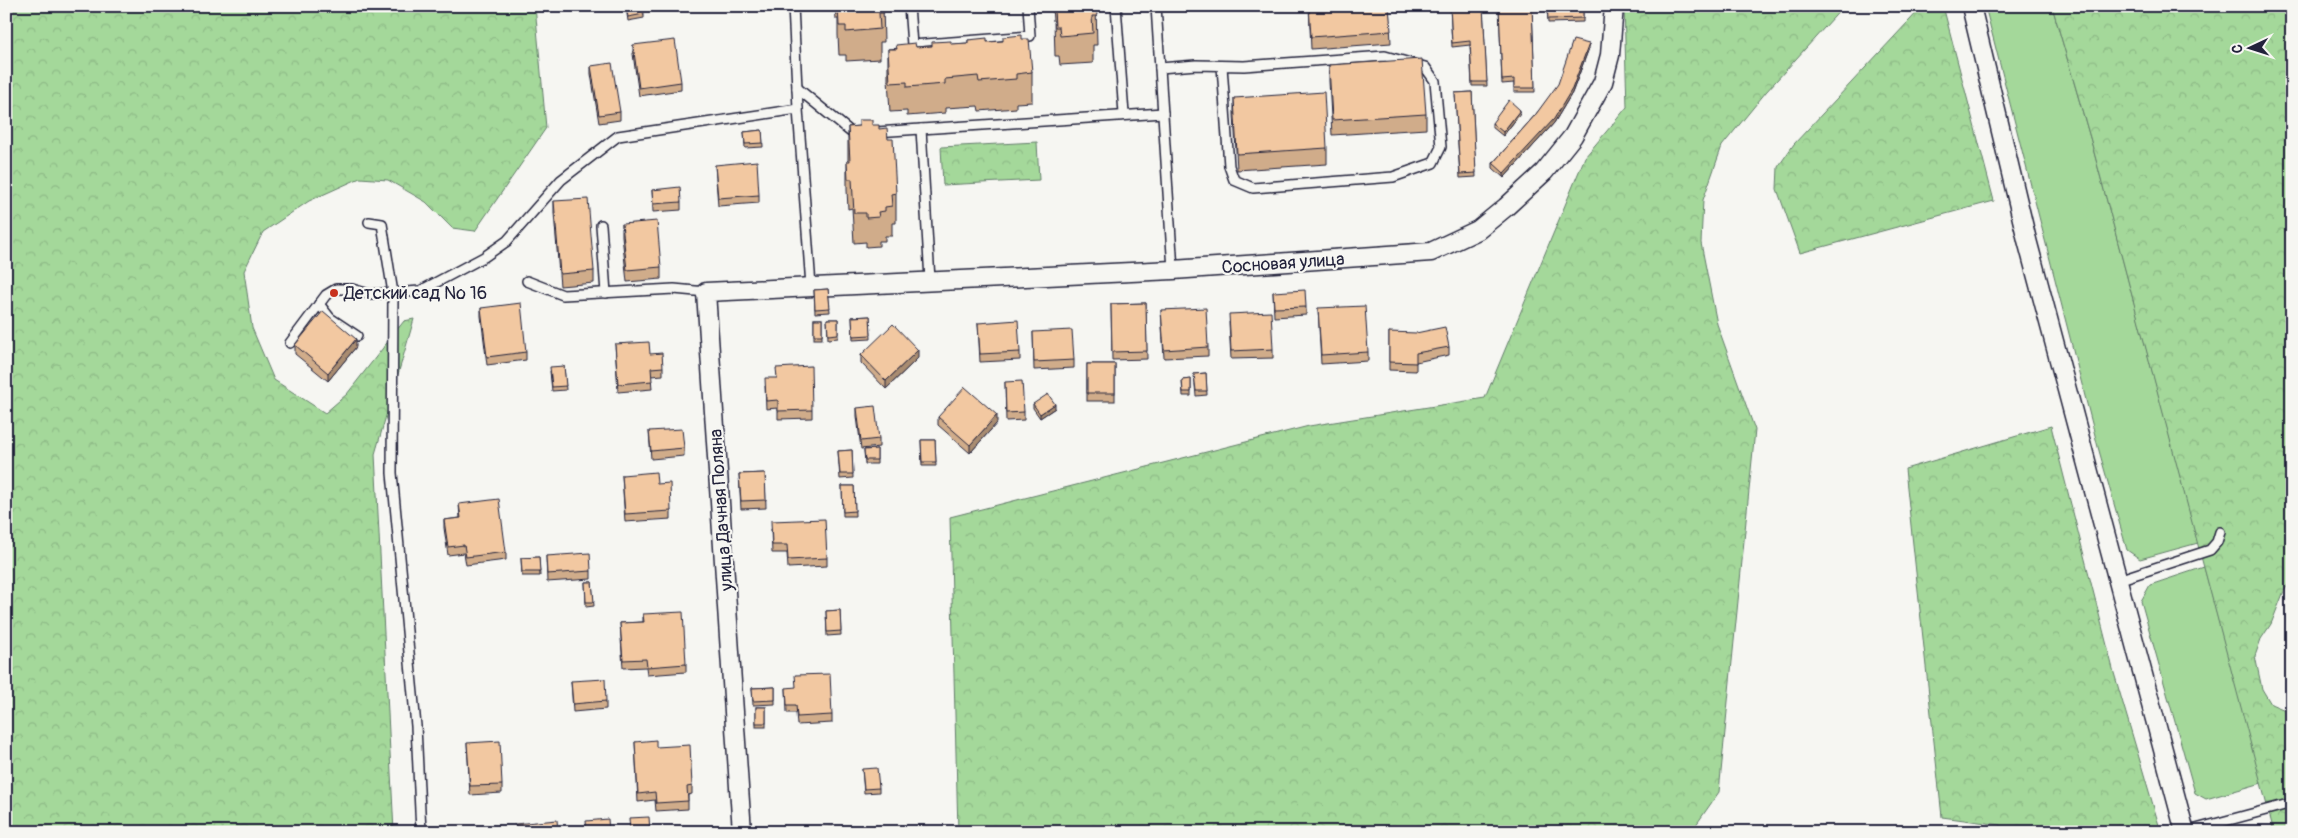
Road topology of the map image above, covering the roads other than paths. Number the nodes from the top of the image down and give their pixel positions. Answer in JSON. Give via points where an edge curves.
{"nodes":[{"id":1,"x":793,"y":6,"type":"edge"},
{"id":2,"x":909,"y":6,"type":"edge"},
{"id":3,"x":1028,"y":6,"type":"edge"},
{"id":4,"x":1116,"y":6,"type":"edge"},
{"id":5,"x":1156,"y":6,"type":"edge"},
{"id":6,"x":1614,"y":6,"type":"edge"},
{"id":7,"x":1971,"y":6,"type":"edge"},
{"id":8,"x":1222,"y":66,"type":"junction"},
{"id":9,"x":1160,"y":68,"type":"junction"},
{"id":10,"x":797,"y":88,"type":"junction"},
{"id":11,"x":798,"y":109,"type":"junction"},
{"id":12,"x":1163,"y":112,"type":"junction"},
{"id":13,"x":1124,"y":114,"type":"junction"},
{"id":14,"x":921,"y":129,"type":"junction"},
{"id":15,"x":369,"y":222,"type":"dead end"},
{"id":16,"x":601,"y":225,"type":"dead end"},
{"id":17,"x":1173,"y":270,"type":"junction"},
{"id":18,"x":930,"y":280,"type":"junction"},
{"id":19,"x":527,"y":281,"type":"dead end"},
{"id":20,"x":811,"y":286,"type":"junction"},
{"id":21,"x":706,"y":292,"type":"junction"},
{"id":22,"x":394,"y":293,"type":"junction"},
{"id":23,"x":606,"y":293,"type":"junction"},
{"id":24,"x":319,"y":304,"type":"junction"},
{"id":25,"x":357,"y":336,"type":"dead end"},
{"id":26,"x":290,"y":343,"type":"dead end"},
{"id":27,"x":2220,"y":532,"type":"dead end"},
{"id":28,"x":2118,"y":580,"type":"junction"},
{"id":29,"x":2292,"y":803,"type":"edge"},
{"id":30,"x":421,"y":832,"type":"edge"},
{"id":31,"x":742,"y":832,"type":"edge"},
{"id":32,"x":2185,"y":832,"type":"edge"}],
"edges":[{"from":1,"to":10,"type":"lane"},
{"from":2,"to":3,"type":"lane","via":[[912,45],[1030,36]]},
{"from":4,"to":13,"type":"lane"},
{"from":5,"to":9,"type":"lane"},
{"from":6,"to":17,"type":"street","name":"Сосновая улица","via":[[1610,55],[1603,82],[1573,136],[1544,172],[1478,230],[1430,252]]},
{"from":7,"to":28,"type":"street","via":[[2027,240]]},
{"from":8,"to":8,"type":"lane","via":[[1385,56],[1425,67],[1435,80],[1441,147],[1433,163],[1393,177],[1253,188],[1234,180],[1229,166]]},
{"from":8,"to":9,"type":"lane"},
{"from":9,"to":12,"type":"lane"},
{"from":10,"to":11,"type":"lane"},
{"from":10,"to":14,"type":"lane","via":[[852,134]]},
{"from":11,"to":20,"type":"lane"},
{"from":11,"to":22,"type":"lane","via":[[618,136],[561,180],[507,241],[420,291]]},
{"from":12,"to":13,"type":"lane"},
{"from":12,"to":17,"type":"lane"},
{"from":13,"to":14,"type":"lane"},
{"from":14,"to":18,"type":"lane"},
{"from":15,"to":22,"type":"lane","via":[[382,224]]},
{"from":16,"to":23,"type":"lane"},
{"from":17,"to":18,"type":"street","name":"Сосновая улица"},
{"from":18,"to":20,"type":"street","name":"Сосновая улица"},
{"from":19,"to":23,"type":"lane","via":[[563,295]]},
{"from":20,"to":21,"type":"street"},
{"from":21,"to":23,"type":"lane","via":[[674,289]]},
{"from":21,"to":31,"type":"street","name":"улица Дачная Поляна"},
{"from":22,"to":24,"type":"lane","via":[[369,294],[336,289]]},
{"from":22,"to":30,"type":"lane","via":[[392,473],[416,726]]},
{"from":24,"to":25,"type":"lane","via":[[330,318]]},
{"from":24,"to":26,"type":"lane"},
{"from":27,"to":28,"type":"lane","via":[[2210,550]]},
{"from":28,"to":32,"type":"street"},
{"from":29,"to":32,"type":"lane"}]}
